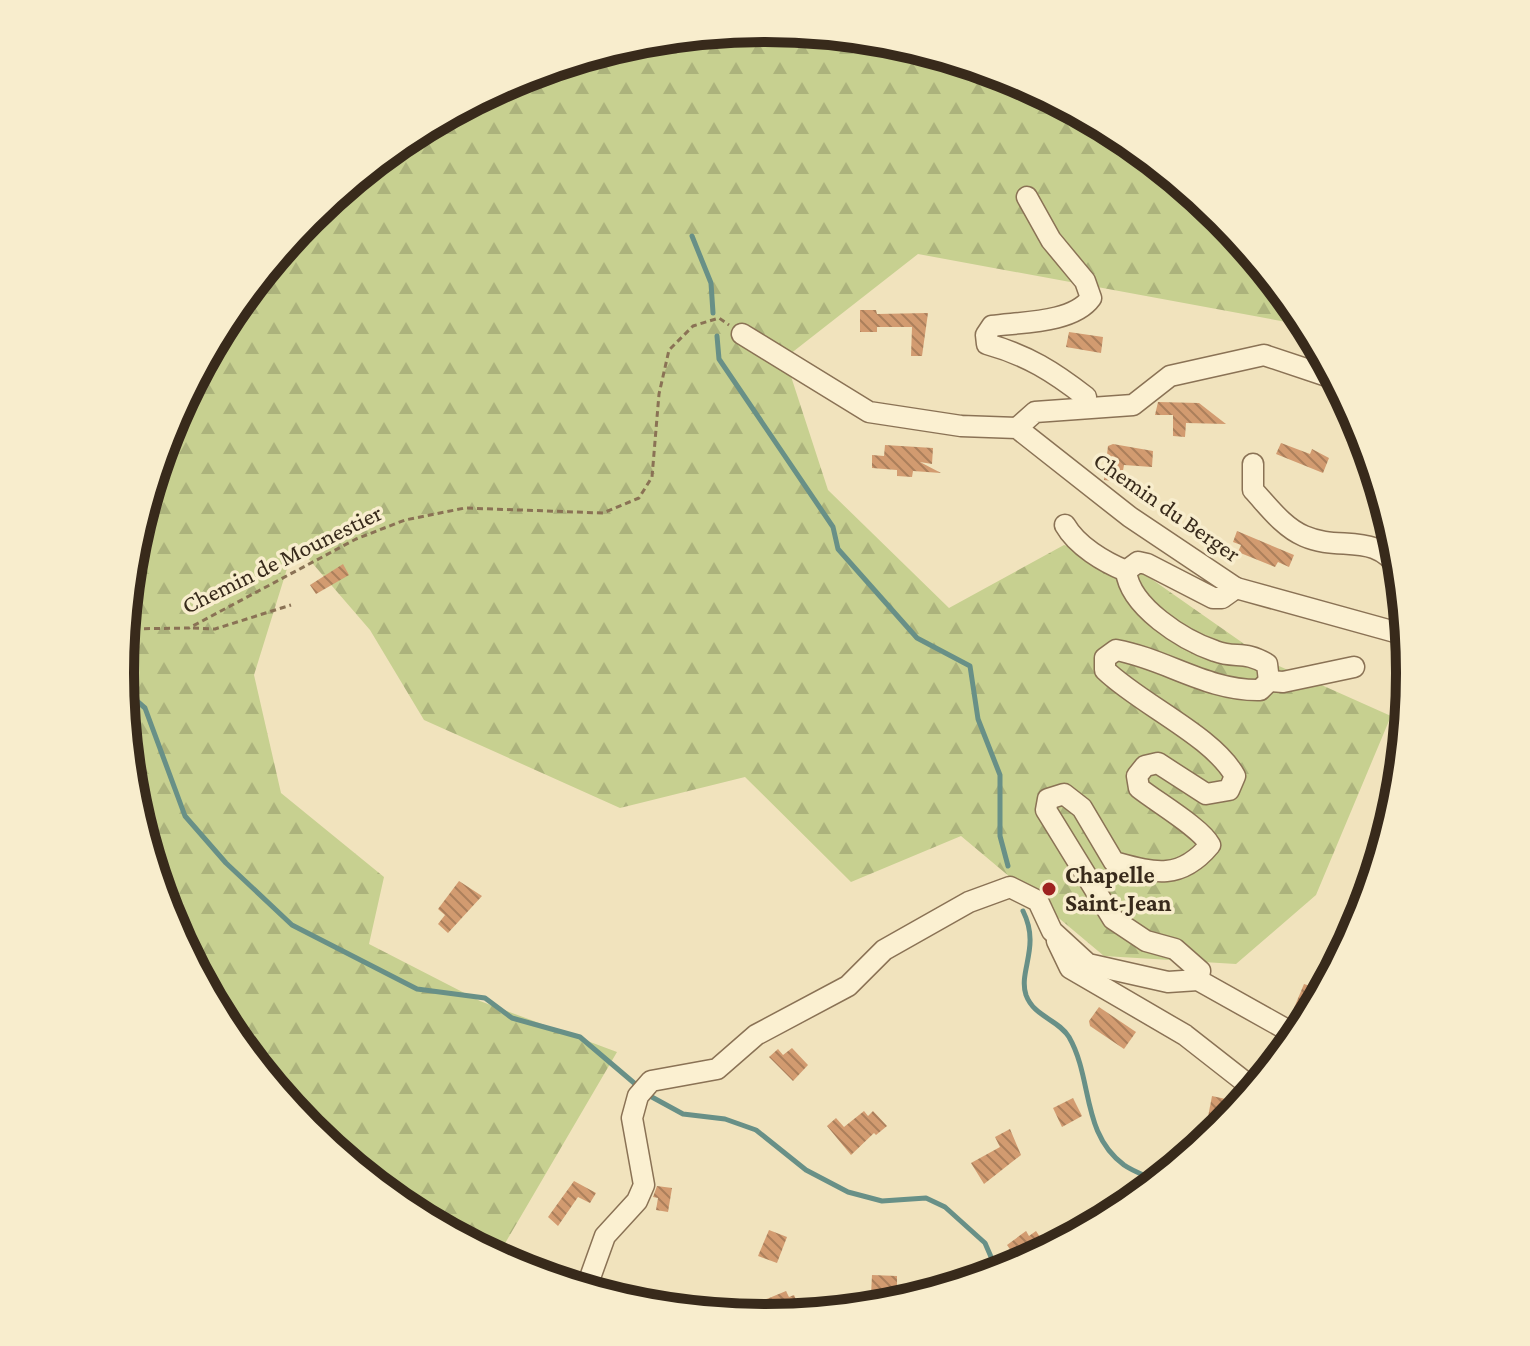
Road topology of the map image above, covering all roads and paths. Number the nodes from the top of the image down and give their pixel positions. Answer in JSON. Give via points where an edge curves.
{"nodes":[{"id":1,"x":1027,"y":197,"type":"dead end"},
{"id":2,"x":768,"y":331,"type":"dead end"},
{"id":3,"x":742,"y":334,"type":"junction"},
{"id":4,"x":1320,"y":374,"type":"edge"},
{"id":5,"x":1080,"y":407,"type":"junction"},
{"id":6,"x":1017,"y":428,"type":"junction"},
{"id":7,"x":1253,"y":464,"type":"dead end"},
{"id":8,"x":1065,"y":525,"type":"dead end"},
{"id":9,"x":1384,"y":552,"type":"edge"},
{"id":10,"x":1126,"y":571,"type":"junction"},
{"id":11,"x":1236,"y":588,"type":"junction"},
{"id":12,"x":291,"y":605,"type":"dead end"},
{"id":13,"x":189,"y":628,"type":"junction"},
{"id":14,"x":135,"y":629,"type":"edge"},
{"id":15,"x":1395,"y":632,"type":"edge"},
{"id":16,"x":1354,"y":667,"type":"dead end"},
{"id":17,"x":1269,"y":681,"type":"junction"},
{"id":18,"x":1052,"y":931,"type":"junction"},
{"id":19,"x":1198,"y":980,"type":"junction"},
{"id":20,"x":1286,"y":1029,"type":"edge"},
{"id":21,"x":1246,"y":1081,"type":"edge"},
{"id":22,"x":590,"y":1279,"type":"edge"}],
"edges":[{"from":1,"to":5,"type":"street","via":[[1051,240],[1085,281],[1091,298],[1081,309],[1058,316],[992,326],[987,344],[1023,354],[1053,371],[1086,397]]},
{"from":2,"to":3,"type":"street"},
{"from":3,"to":6,"type":"street","via":[[869,412],[961,426]]},
{"from":3,"to":13,"type":"path","name":"Chemin de Mounestier","via":[[719,318],[693,326],[669,350],[659,394],[652,477],[639,498],[603,513],[465,508],[405,520],[356,539]]},
{"from":4,"to":5,"type":"street","via":[[1264,355],[1170,376],[1133,405]]},
{"from":5,"to":6,"type":"street","via":[[1035,412]]},
{"from":6,"to":11,"type":"street","name":"Chemin du Berger","via":[[1130,517]]},
{"from":7,"to":9,"type":"street","via":[[1253,490],[1284,524],[1305,537]]},
{"from":8,"to":10,"type":"street","via":[[1071,536]]},
{"from":10,"to":11,"type":"street","name":"Chemin du Berger","via":[[1138,562],[1147,564],[1213,598]]},
{"from":10,"to":17,"type":"street","via":[[1127,585],[1135,594],[1191,641],[1218,653],[1251,654],[1267,664]]},
{"from":11,"to":15,"type":"street"},
{"from":12,"to":13,"type":"path","via":[[215,629]]},
{"from":13,"to":14,"type":"path","name":"Chemin de Mounestier"},
{"from":16,"to":17,"type":"street"},
{"from":17,"to":19,"type":"street","via":[[1260,690],[1236,690],[1129,652],[1116,650],[1105,658],[1105,670],[1120,685],[1185,730],[1235,776],[1229,790],[1206,794],[1158,763],[1145,766],[1137,776],[1139,788],[1176,818],[1203,831],[1210,845],[1194,865],[1154,873],[1114,862],[1082,808],[1064,794],[1048,799],[1050,821],[1113,919],[1146,941],[1175,949],[1200,971]]},
{"from":18,"to":19,"type":"street","via":[[1088,964],[1168,982]]},
{"from":18,"to":21,"type":"street","via":[[1070,968],[1185,1035]]},
{"from":18,"to":22,"type":"street","via":[[1038,901],[1010,887],[994,892],[884,950],[848,986],[756,1035],[717,1069],[651,1081],[638,1096],[632,1118],[644,1185],[637,1201],[605,1236]]},
{"from":19,"to":20,"type":"street"}]}
